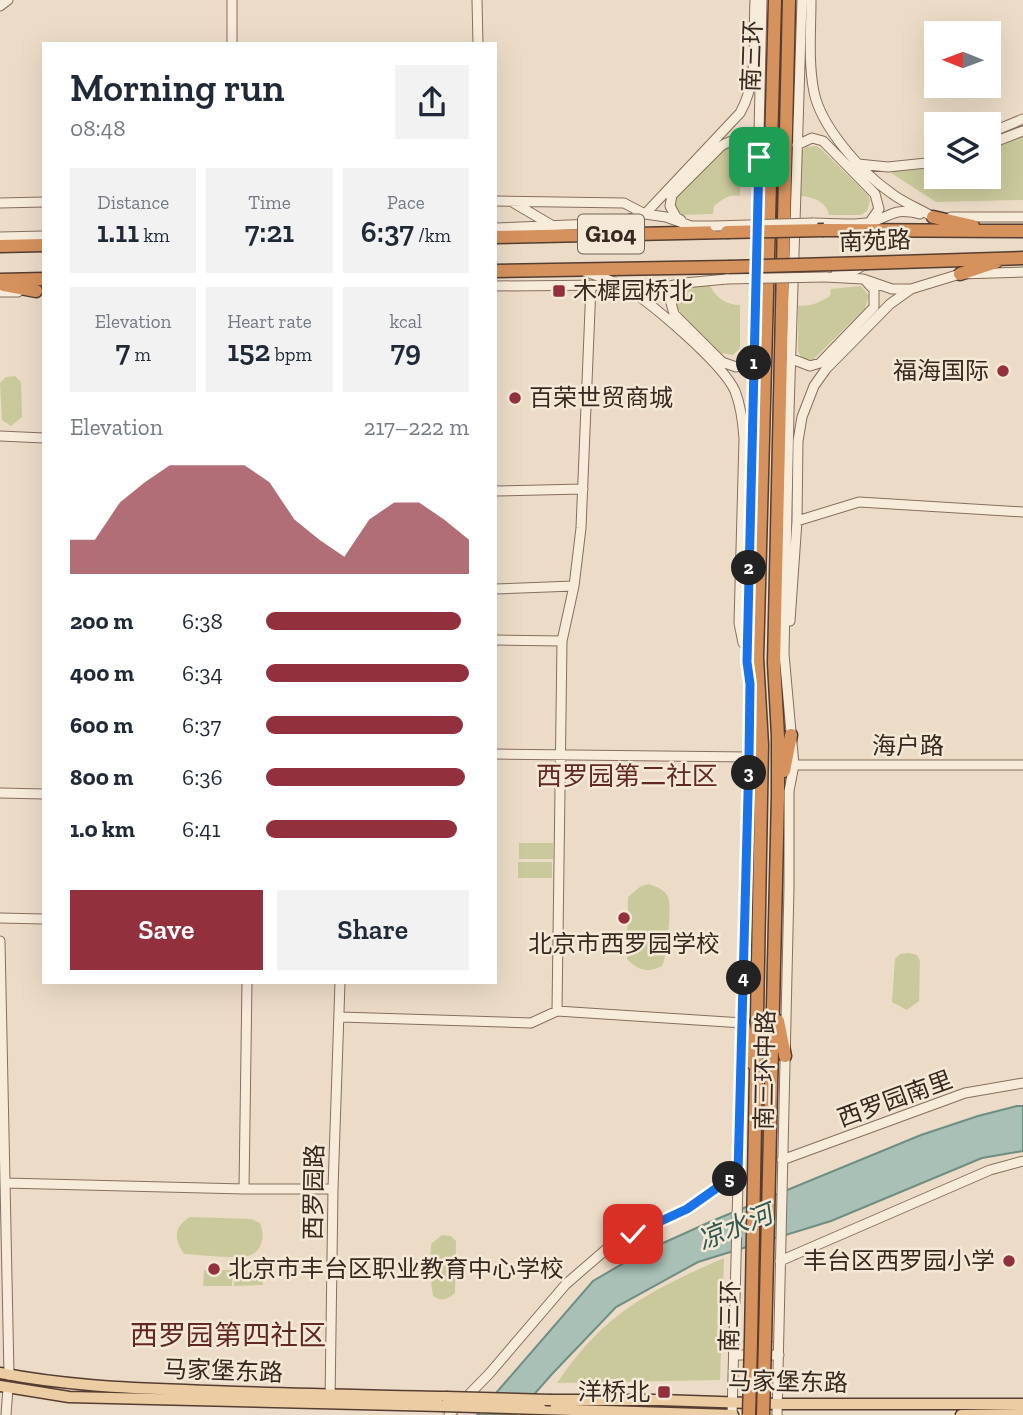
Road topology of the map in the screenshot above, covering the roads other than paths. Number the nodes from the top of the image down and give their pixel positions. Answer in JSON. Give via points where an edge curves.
{"nodes":[{"id":1,"x":8,"y":0,"type":"edge"},
{"id":2,"x":232,"y":0,"type":"edge"},
{"id":3,"x":477,"y":0,"type":"edge"},
{"id":4,"x":754,"y":0,"type":"edge"},
{"id":5,"x":762,"y":0,"type":"edge"},
{"id":6,"x":775,"y":0,"type":"edge"},
{"id":7,"x":789,"y":0,"type":"edge"},
{"id":8,"x":802,"y":0,"type":"edge"},
{"id":9,"x":811,"y":0,"type":"edge"},
{"id":10,"x":0,"y":6,"type":"edge"},
{"id":11,"x":232,"y":42,"type":"edge"},
{"id":12,"x":478,"y":42,"type":"edge"},
{"id":13,"x":1023,"y":119,"type":"edge"},
{"id":14,"x":1001,"y":128,"type":"edge"},
{"id":15,"x":1023,"y":131,"type":"edge"},
{"id":16,"x":1001,"y":139,"type":"edge"},
{"id":17,"x":797,"y":145,"type":"junction"},
{"id":18,"x":757,"y":147,"type":"junction"},
{"id":19,"x":858,"y":164,"type":"junction"},
{"id":20,"x":922,"y":164,"type":"edge"},
{"id":21,"x":497,"y":201,"type":"edge"},
{"id":22,"x":509,"y":201,"type":"junction"},
{"id":23,"x":42,"y":202,"type":"edge"},
{"id":24,"x":0,"y":203,"type":"edge"},
{"id":25,"x":645,"y":214,"type":"junction"},
{"id":26,"x":933,"y":217,"type":"junction"},
{"id":27,"x":1023,"y":217,"type":"edge"},
{"id":28,"x":870,"y":223,"type":"junction"},
{"id":29,"x":691,"y":226,"type":"junction"},
{"id":30,"x":555,"y":227,"type":"junction"},
{"id":31,"x":818,"y":227,"type":"junction"},
{"id":32,"x":497,"y":228,"type":"edge"},
{"id":33,"x":721,"y":229,"type":"junction"},
{"id":34,"x":1023,"y":231,"type":"edge"},
{"id":35,"x":997,"y":232,"type":"junction"},
{"id":36,"x":42,"y":236,"type":"edge"},
{"id":37,"x":497,"y":236,"type":"edge"},
{"id":38,"x":0,"y":237,"type":"edge"},
{"id":39,"x":42,"y":245,"type":"edge"},
{"id":40,"x":0,"y":246,"type":"edge"},
{"id":41,"x":1016,"y":258,"type":"edge"},
{"id":42,"x":868,"y":263,"type":"junction"},
{"id":43,"x":576,"y":269,"type":"junction"},
{"id":44,"x":499,"y":272,"type":"edge"},
{"id":45,"x":1023,"y":272,"type":"edge"},
{"id":46,"x":728,"y":273,"type":"junction"},
{"id":47,"x":960,"y":274,"type":"junction"},
{"id":48,"x":825,"y":277,"type":"junction"},
{"id":49,"x":42,"y":279,"type":"edge"},
{"id":50,"x":865,"y":280,"type":"junction"},
{"id":51,"x":0,"y":282,"type":"edge"},
{"id":52,"x":684,"y":283,"type":"junction"},
{"id":53,"x":591,"y":285,"type":"junction"},
{"id":54,"x":497,"y":286,"type":"edge"},
{"id":55,"x":623,"y":286,"type":"junction"},
{"id":56,"x":911,"y":289,"type":"junction"},
{"id":57,"x":40,"y":291,"type":"edge"},
{"id":58,"x":0,"y":292,"type":"edge"},
{"id":59,"x":754,"y":356,"type":"junction"},
{"id":60,"x":792,"y":359,"type":"junction"},
{"id":61,"x":0,"y":436,"type":"edge"},
{"id":62,"x":42,"y":438,"type":"edge"},
{"id":63,"x":583,"y":489,"type":"junction"},
{"id":64,"x":497,"y":491,"type":"edge"},
{"id":65,"x":1023,"y":512,"type":"edge"},
{"id":66,"x":797,"y":520,"type":"junction"},
{"id":67,"x":574,"y":586,"type":"junction"},
{"id":68,"x":497,"y":589,"type":"edge"},
{"id":69,"x":775,"y":637,"type":"junction"},
{"id":70,"x":497,"y":640,"type":"edge"},
{"id":71,"x":562,"y":641,"type":"junction"},
{"id":72,"x":784,"y":654,"type":"junction"},
{"id":73,"x":752,"y":660,"type":"junction"},
{"id":74,"x":750,"y":684,"type":"joint"},
{"id":75,"x":788,"y":692,"type":"junction"},
{"id":76,"x":791,"y":735,"type":"junction"},
{"id":77,"x":497,"y":754,"type":"edge"},
{"id":78,"x":560,"y":755,"type":"junction"},
{"id":79,"x":749,"y":757,"type":"junction"},
{"id":80,"x":794,"y":765,"type":"junction"},
{"id":81,"x":1023,"y":765,"type":"edge"},
{"id":82,"x":0,"y":793,"type":"edge"},
{"id":83,"x":42,"y":794,"type":"edge"},
{"id":84,"x":778,"y":796,"type":"junction"},
{"id":85,"x":0,"y":918,"type":"edge"},
{"id":86,"x":42,"y":919,"type":"edge"},
{"id":87,"x":0,"y":941,"type":"edge"},
{"id":88,"x":247,"y":984,"type":"edge"},
{"id":89,"x":340,"y":984,"type":"edge"},
{"id":90,"x":773,"y":993,"type":"junction"},
{"id":91,"x":557,"y":1011,"type":"junction"},
{"id":92,"x":340,"y":1017,"type":"junction"},
{"id":93,"x":743,"y":1023,"type":"junction"},
{"id":94,"x":785,"y":1056,"type":"junction"},
{"id":95,"x":1023,"y":1083,"type":"edge"},
{"id":96,"x":757,"y":1087,"type":"junction"},
{"id":97,"x":782,"y":1160,"type":"junction"},
{"id":98,"x":1023,"y":1161,"type":"edge"},
{"id":99,"x":738,"y":1173,"type":"junction"},
{"id":100,"x":775,"y":1178,"type":"junction"},
{"id":101,"x":5,"y":1183,"type":"junction"},
{"id":102,"x":244,"y":1189,"type":"junction"},
{"id":103,"x":333,"y":1189,"type":"junction"},
{"id":104,"x":780,"y":1261,"type":"junction"},
{"id":105,"x":734,"y":1355,"type":"junction"},
{"id":106,"x":779,"y":1355,"type":"junction"},
{"id":107,"x":5,"y":1374,"type":"edge"},
{"id":108,"x":4,"y":1387,"type":"edge"},
{"id":109,"x":330,"y":1399,"type":"junction"},
{"id":110,"x":732,"y":1402,"type":"junction"},
{"id":111,"x":1023,"y":1404,"type":"edge"},
{"id":112,"x":446,"y":1406,"type":"edge"},
{"id":113,"x":550,"y":1408,"type":"edge"},
{"id":114,"x":778,"y":1410,"type":"edge"},
{"id":115,"x":1023,"y":1414,"type":"edge"},
{"id":116,"x":6,"y":1415,"type":"edge"},
{"id":117,"x":732,"y":1415,"type":"edge"},
{"id":118,"x":749,"y":1415,"type":"edge"},
{"id":119,"x":763,"y":1415,"type":"edge"},
{"id":120,"x":961,"y":1415,"type":"edge"}],
"edges":[{"from":1,"to":10,"type":"street"},
{"from":2,"to":11,"type":"street"},
{"from":3,"to":12,"type":"street"},
{"from":4,"to":25,"type":"street","via":[[749,96],[740,113]]},
{"from":5,"to":18,"type":"street"},
{"from":6,"to":73,"type":"highway","name":"南三环"},
{"from":7,"to":69,"type":"highway","name":"南三环"},
{"from":8,"to":17,"type":"street"},
{"from":9,"to":19,"type":"street","via":[[814,94],[826,121]]},
{"from":13,"to":14,"type":"street"},
{"from":15,"to":16,"type":"street"},
{"from":17,"to":28,"type":"street","via":[[812,138],[823,141],[875,194],[879,209]]},
{"from":17,"to":60,"type":"street","name":"南三环中路"},
{"from":18,"to":29,"type":"street","via":[[731,140],[672,195],[670,206],[676,218]]},
{"from":18,"to":59,"type":"street"},
{"from":19,"to":20,"type":"street"},
{"from":19,"to":26,"type":"street","via":[[892,194]]},
{"from":21,"to":22,"type":"street"},
{"from":22,"to":25,"type":"street","via":[[624,203]]},
{"from":22,"to":30,"type":"street"},
{"from":23,"to":24,"type":"street"},
{"from":25,"to":29,"type":"street"},
{"from":25,"to":30,"type":"street","via":[[617,223]]},
{"from":26,"to":27,"type":"street"},
{"from":26,"to":28,"type":"street","via":[[891,212]]},
{"from":26,"to":35,"type":"highway"},
{"from":28,"to":31,"type":"street"},
{"from":29,"to":33,"type":"street"},
{"from":30,"to":32,"type":"street"},
{"from":31,"to":33,"type":"highway","number":"G104","bridge":true},
{"from":31,"to":35,"type":"highway","name":"南苑路","number":"G104"},
{"from":33,"to":37,"type":"highway","number":"G104"},
{"from":34,"to":35,"type":"highway","name":"南苑路","number":"G104"},
{"from":36,"to":38,"type":"street"},
{"from":39,"to":40,"type":"highway"},
{"from":41,"to":42,"type":"highway","name":"南苑路","number":"G104"},
{"from":41,"to":47,"type":"highway"},
{"from":42,"to":46,"type":"highway","name":"南苑路","number":"G104","bridge":true},
{"from":42,"to":48,"type":"street"},
{"from":43,"to":44,"type":"highway","number":"G104"},
{"from":43,"to":46,"type":"highway","number":"G104"},
{"from":43,"to":55,"type":"street"},
{"from":45,"to":47,"type":"street"},
{"from":46,"to":48,"type":"street","name":"南苑路","bridge":true},
{"from":46,"to":52,"type":"street"},
{"from":47,"to":56,"type":"street"},
{"from":48,"to":50,"type":"street"},
{"from":49,"to":51,"type":"highway"},
{"from":50,"to":56,"type":"street","via":[[892,289]]},
{"from":50,"to":60,"type":"street","via":[[874,290],[874,307],[820,363],[810,366]]},
{"from":51,"to":57,"type":"highway"},
{"from":52,"to":55,"type":"street","via":[[647,291]]},
{"from":52,"to":59,"type":"street","via":[[670,299],[681,322],[728,366],[743,365]]},
{"from":53,"to":54,"type":"street"},
{"from":53,"to":55,"type":"street"},
{"from":53,"to":63,"type":"street"},
{"from":55,"to":73,"type":"street","via":[[656,309],[721,368],[734,390],[744,439],[739,623]]},
{"from":56,"to":66,"type":"street","via":[[890,304],[814,386],[798,441]]},
{"from":57,"to":58,"type":"street"},
{"from":59,"to":73,"type":"street"},
{"from":60,"to":72,"type":"street","name":"南三环中路"},
{"from":61,"to":62,"type":"street"},
{"from":63,"to":64,"type":"street"},
{"from":63,"to":67,"type":"street"},
{"from":65,"to":66,"type":"street","via":[[859,502]]},
{"from":66,"to":75,"type":"street"},
{"from":67,"to":68,"type":"street"},
{"from":67,"to":71,"type":"street"},
{"from":69,"to":72,"type":"highway"},
{"from":69,"to":84,"type":"highway","name":"南三环"},
{"from":70,"to":71,"type":"street"},
{"from":71,"to":78,"type":"street"},
{"from":72,"to":75,"type":"street","name":"南三环中路"},
{"from":73,"to":74,"type":"highway"},
{"from":73,"to":96,"type":"highway","name":"南三环","via":[[762,745]]},
{"from":74,"to":79,"type":"street","name":"南三环中路"},
{"from":75,"to":76,"type":"street","name":"南三环中路"},
{"from":76,"to":80,"type":"street","name":"南三环中路"},
{"from":76,"to":84,"type":"highway"},
{"from":77,"to":78,"type":"street"},
{"from":78,"to":79,"type":"street"},
{"from":78,"to":91,"type":"street"},
{"from":79,"to":93,"type":"street","name":"南三环中路"},
{"from":80,"to":81,"type":"street","name":"海户路"},
{"from":80,"to":94,"type":"street","name":"南三环中路","via":[[789,790]]},
{"from":82,"to":83,"type":"street"},
{"from":84,"to":90,"type":"highway","name":"南三环"},
{"from":85,"to":86,"type":"street"},
{"from":87,"to":101,"type":"street"},
{"from":88,"to":102,"type":"street"},
{"from":89,"to":92,"type":"street","name":"西罗园路"},
{"from":90,"to":94,"type":"highway"},
{"from":90,"to":100,"type":"highway","name":"南三环"},
{"from":91,"to":92,"type":"street","via":[[531,1023]]},
{"from":91,"to":93,"type":"street"},
{"from":92,"to":103,"type":"street","name":"西罗园路"},
{"from":93,"to":96,"type":"highway"},
{"from":93,"to":99,"type":"street","name":"南三环中路"},
{"from":94,"to":97,"type":"street","name":"南三环中路"},
{"from":95,"to":97,"type":"street","name":"西罗园南里","via":[[965,1093]]},
{"from":96,"to":118,"type":"highway","name":"南三环","bridge":true},
{"from":97,"to":100,"type":"street","name":"南三环中路"},
{"from":98,"to":104,"type":"street","via":[[990,1170]]},
{"from":99,"to":105,"type":"street","name":"南三环中路"},
{"from":99,"to":112,"type":"street","via":[[687,1209],[610,1246],[566,1284],[489,1374]]},
{"from":100,"to":104,"type":"street","name":"南三环中路"},
{"from":100,"to":119,"type":"highway","name":"南三环","bridge":true,"via":[[765,1263]]},
{"from":101,"to":102,"type":"street"},
{"from":101,"to":107,"type":"street"},
{"from":102,"to":103,"type":"street"},
{"from":103,"to":109,"type":"street","name":"西罗园路"},
{"from":104,"to":106,"type":"street","name":"南三环中路"},
{"from":105,"to":106,"type":"street"},
{"from":105,"to":110,"type":"street","name":"南三环中路"},
{"from":106,"to":114,"type":"street","name":"南三环中路"},
{"from":107,"to":109,"type":"main road","name":"马家堡东路","via":[[88,1386]]},
{"from":108,"to":109,"type":"main road","name":"马家堡东路","via":[[69,1397]]},
{"from":108,"to":116,"type":"street"},
{"from":109,"to":112,"type":"main road","name":"马家堡东路"},
{"from":110,"to":113,"type":"main road","name":"马家堡东路"},
{"from":110,"to":114,"type":"main road","name":"马家堡东路"},
{"from":110,"to":117,"type":"street","name":"南三环中路"},
{"from":111,"to":114,"type":"main road","name":"马家堡东路"},
{"from":112,"to":113,"type":"main road","name":"马家堡东路","bridge":true},
{"from":113,"to":117,"type":"main road","name":"马家堡东路"},
{"from":115,"to":120,"type":"main road"}]}
